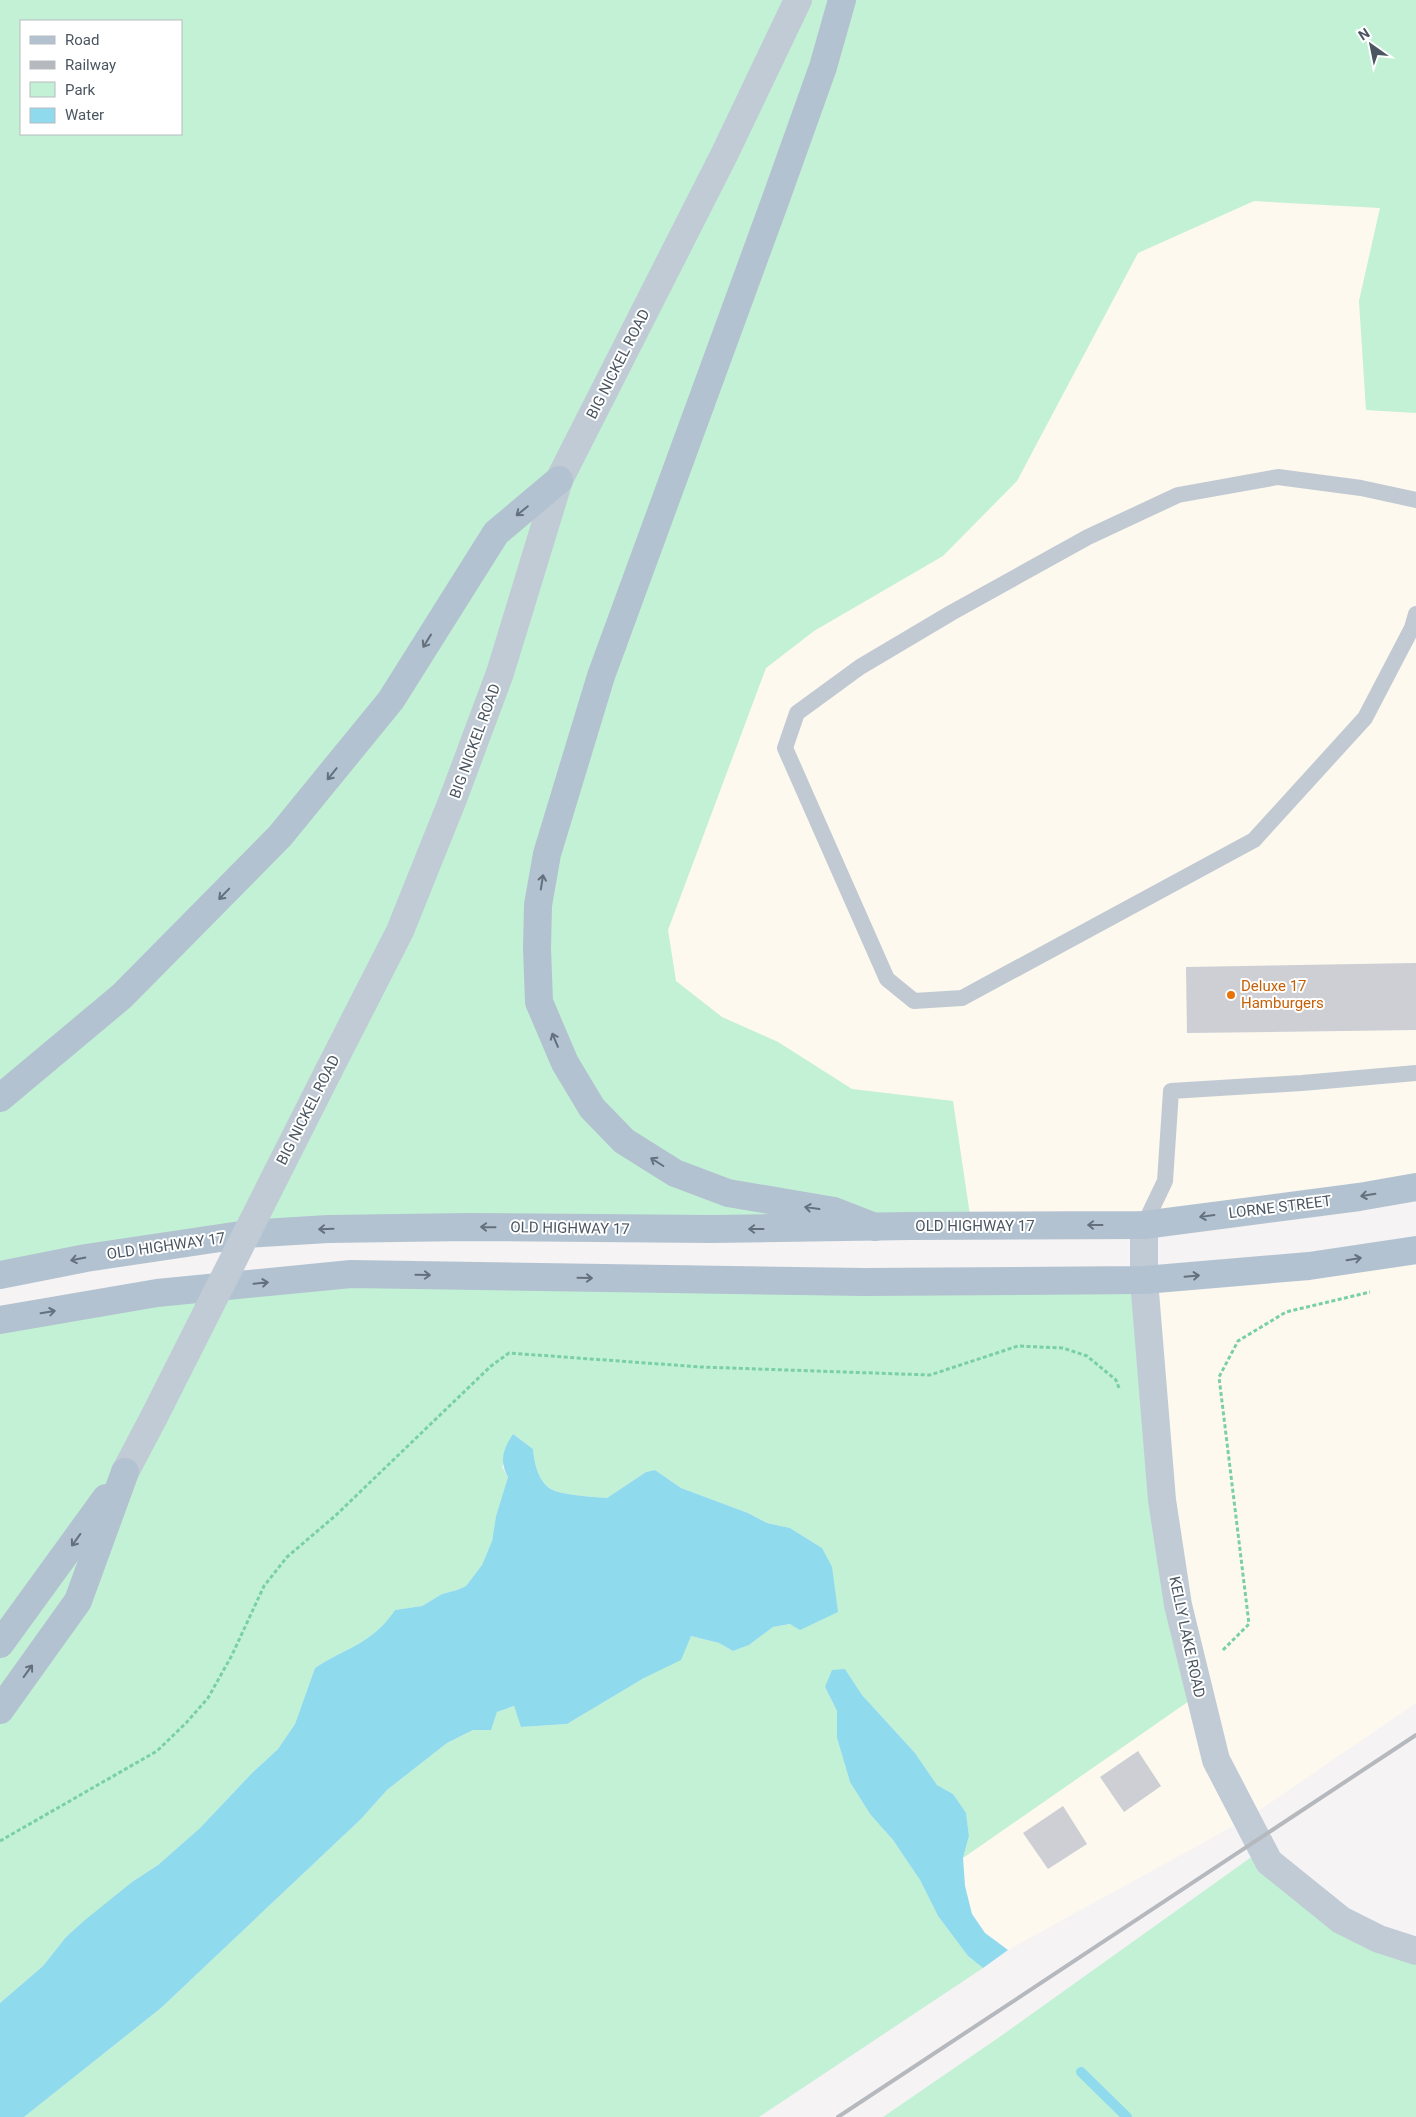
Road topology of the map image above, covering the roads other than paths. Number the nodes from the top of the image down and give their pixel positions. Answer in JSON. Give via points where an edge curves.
{"nodes":[{"id":1,"x":798,"y":0,"type":"edge"},
{"id":2,"x":842,"y":0,"type":"edge"},
{"id":3,"x":560,"y":480,"type":"junction"},
{"id":4,"x":1416,"y":500,"type":"edge"},
{"id":5,"x":1416,"y":614,"type":"edge"},
{"id":6,"x":1416,"y":1073,"type":"edge"},
{"id":7,"x":0,"y":1098,"type":"edge"},
{"id":8,"x":1416,"y":1187,"type":"edge"},
{"id":9,"x":1144,"y":1225,"type":"junction"},
{"id":10,"x":874,"y":1227,"type":"junction"},
{"id":11,"x":1416,"y":1250,"type":"edge"},
{"id":12,"x":0,"y":1275,"type":"edge"},
{"id":13,"x":1144,"y":1280,"type":"junction"},
{"id":14,"x":0,"y":1320,"type":"edge"},
{"id":15,"x":125,"y":1472,"type":"junction"},
{"id":16,"x":0,"y":1644,"type":"edge"},
{"id":17,"x":0,"y":1710,"type":"edge"},
{"id":18,"x":1416,"y":1951,"type":"edge"}],
"edges":[{"from":1,"to":3,"type":"main road","name":"BIG NICKEL ROAD"},
{"from":10,"to":2,"type":"main road","one_way":true,"via":[[834,1211],[728,1193],[675,1173],[624,1141],[592,1108],[565,1063],[539,1002],[536,948],[538,905],[547,854],[602,676],[768,222],[823,67]]},
{"from":3,"to":7,"type":"main road","one_way":true,"via":[[496,533],[390,700],[280,836],[122,996]]},
{"from":3,"to":15,"type":"main road","name":"BIG NICKEL ROAD","bridge":true,"via":[[500,673],[400,931]]},
{"from":4,"to":5,"type":"lane","via":[[1361,488],[1278,477],[1178,495],[1088,537],[860,667],[797,713],[785,748],[886,979],[914,1002],[962,998],[1254,840],[1365,718],[1412,628]]},
{"from":6,"to":9,"type":"lane","via":[[1171,1091],[1165,1181]]},
{"from":8,"to":9,"type":"main road","name":"LORNE STREET","one_way":true},
{"from":9,"to":10,"type":"main road","name":"OLD HIGHWAY 17","one_way":true},
{"from":9,"to":13,"type":"main road","name":"KELLY LAKE ROAD"},
{"from":10,"to":12,"type":"main road","name":"OLD HIGHWAY 17","one_way":true,"via":[[328,1229],[228,1236]]},
{"from":13,"to":11,"type":"main road","one_way":true,"via":[[1309,1266]]},
{"from":14,"to":13,"type":"main road","one_way":true,"via":[[157,1293],[351,1274],[864,1282]]},
{"from":13,"to":18,"type":"main road","name":"KELLY LAKE ROAD","via":[[1162,1500],[1178,1605],[1216,1760],[1269,1862],[1341,1920],[1379,1939]]},
{"from":15,"to":16,"type":"main road","one_way":true},
{"from":17,"to":15,"type":"main road","one_way":true,"via":[[78,1601]]}]}
